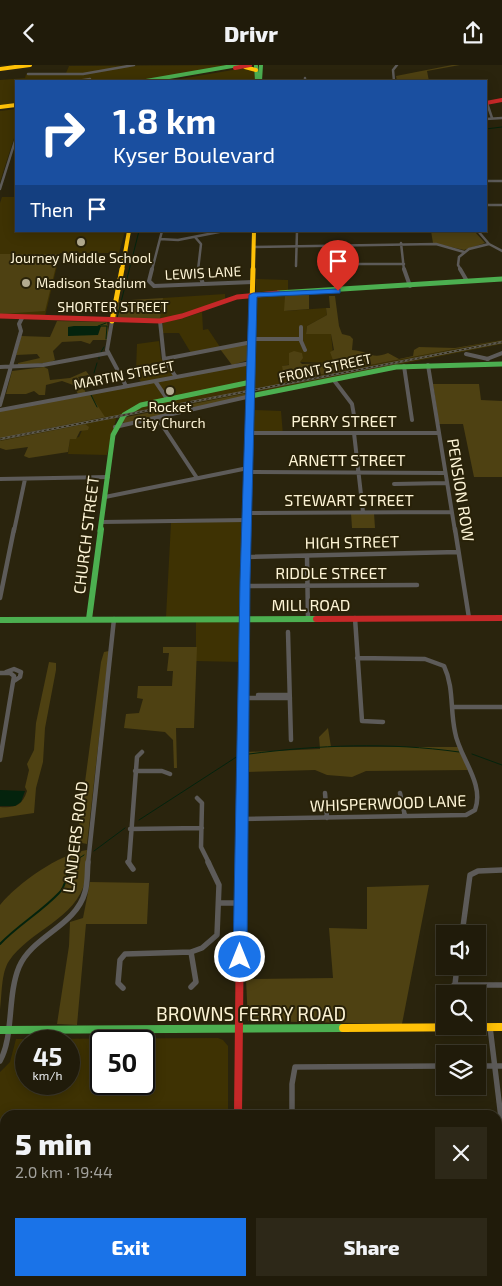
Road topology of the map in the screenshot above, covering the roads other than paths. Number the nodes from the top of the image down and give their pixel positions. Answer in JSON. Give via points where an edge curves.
{"nodes":[{"id":1,"x":23,"y":65,"type":"edge"},
{"id":2,"x":30,"y":65,"type":"edge"},
{"id":3,"x":134,"y":65,"type":"edge"},
{"id":4,"x":397,"y":65,"type":"edge"},
{"id":5,"x":237,"y":66,"type":"edge"},
{"id":6,"x":258,"y":66,"type":"edge"},
{"id":7,"x":0,"y":69,"type":"edge"},
{"id":8,"x":28,"y":74,"type":"dead end"},
{"id":9,"x":34,"y":74,"type":"junction"},
{"id":10,"x":83,"y":74,"type":"junction"},
{"id":11,"x":32,"y":80,"type":"edge"},
{"id":12,"x":91,"y":80,"type":"edge"},
{"id":13,"x":152,"y":80,"type":"edge"},
{"id":14,"x":165,"y":80,"type":"edge"},
{"id":15,"x":258,"y":80,"type":"edge"},
{"id":16,"x":394,"y":80,"type":"edge"},
{"id":17,"x":502,"y":100,"type":"edge"},
{"id":18,"x":487,"y":103,"type":"edge"},
{"id":19,"x":15,"y":106,"type":"edge"},
{"id":20,"x":487,"y":106,"type":"edge"},
{"id":21,"x":0,"y":109,"type":"edge"},
{"id":22,"x":502,"y":118,"type":"edge"},
{"id":23,"x":487,"y":119,"type":"edge"},
{"id":24,"x":492,"y":119,"type":"junction"},
{"id":25,"x":15,"y":141,"type":"edge"},
{"id":26,"x":487,"y":181,"type":"edge"},
{"id":27,"x":502,"y":181,"type":"edge"},
{"id":28,"x":0,"y":189,"type":"edge"},
{"id":29,"x":487,"y":205,"type":"edge"},
{"id":30,"x":502,"y":205,"type":"edge"},
{"id":31,"x":130,"y":232,"type":"edge"},
{"id":32,"x":162,"y":232,"type":"edge"},
{"id":33,"x":219,"y":232,"type":"edge"},
{"id":34,"x":254,"y":232,"type":"edge"},
{"id":35,"x":297,"y":232,"type":"edge"},
{"id":36,"x":479,"y":232,"type":"edge"},
{"id":37,"x":195,"y":237,"type":"junction"},
{"id":38,"x":160,"y":239,"type":"junction"},
{"id":39,"x":401,"y":243,"type":"junction"},
{"id":40,"x":489,"y":244,"type":"junction"},
{"id":41,"x":254,"y":247,"type":"junction"},
{"id":42,"x":296,"y":247,"type":"junction"},
{"id":43,"x":324,"y":247,"type":"junction"},
{"id":44,"x":464,"y":251,"type":"junction"},
{"id":45,"x":502,"y":251,"type":"edge"},
{"id":46,"x":404,"y":264,"type":"junction"},
{"id":47,"x":296,"y":266,"type":"dead end"},
{"id":48,"x":502,"y":277,"type":"edge"},
{"id":49,"x":466,"y":280,"type":"junction"},
{"id":50,"x":253,"y":282,"type":"junction"},
{"id":51,"x":203,"y":284,"type":"junction"},
{"id":52,"x":409,"y":284,"type":"junction"},
{"id":53,"x":253,"y":295,"type":"junction"},
{"id":54,"x":0,"y":316,"type":"edge"},
{"id":55,"x":22,"y":318,"type":"junction"},
{"id":56,"x":112,"y":321,"type":"junction"},
{"id":57,"x":160,"y":321,"type":"junction"},
{"id":58,"x":301,"y":327,"type":"dead end"},
{"id":59,"x":300,"y":339,"type":"junction"},
{"id":60,"x":252,"y":341,"type":"junction"},
{"id":61,"x":305,"y":350,"type":"dead end"},
{"id":62,"x":108,"y":353,"type":"junction"},
{"id":63,"x":502,"y":353,"type":"edge"},
{"id":64,"x":466,"y":354,"type":"dead end"},
{"id":65,"x":164,"y":359,"type":"junction"},
{"id":66,"x":487,"y":361,"type":"junction"},
{"id":67,"x":251,"y":363,"type":"junction"},
{"id":68,"x":502,"y":364,"type":"edge"},
{"id":69,"x":428,"y":365,"type":"junction"},
{"id":70,"x":404,"y":366,"type":"junction"},
{"id":71,"x":0,"y":367,"type":"edge"},
{"id":72,"x":9,"y":368,"type":"junction"},
{"id":73,"x":176,"y":377,"type":"junction"},
{"id":74,"x":333,"y":379,"type":"junction"},
{"id":75,"x":155,"y":381,"type":"junction"},
{"id":76,"x":251,"y":385,"type":"junction"},
{"id":77,"x":126,"y":386,"type":"junction"},
{"id":78,"x":251,"y":396,"type":"junction"},
{"id":79,"x":168,"y":399,"type":"junction"},
{"id":80,"x":0,"y":408,"type":"edge"},
{"id":81,"x":158,"y":419,"type":"junction"},
{"id":82,"x":412,"y":420,"type":"dead end"},
{"id":83,"x":355,"y":421,"type":"dead end"},
{"id":84,"x":115,"y":427,"type":"junction"},
{"id":85,"x":250,"y":433,"type":"junction"},
{"id":86,"x":354,"y":433,"type":"junction"},
{"id":87,"x":439,"y":433,"type":"junction"},
{"id":88,"x":248,"y":470,"type":"junction"},
{"id":89,"x":358,"y":473,"type":"junction"},
{"id":90,"x":445,"y":473,"type":"junction"},
{"id":91,"x":108,"y":477,"type":"junction"},
{"id":92,"x":197,"y":478,"type":"junction"},
{"id":93,"x":0,"y":479,"type":"edge"},
{"id":94,"x":25,"y":479,"type":"junction"},
{"id":95,"x":447,"y":483,"type":"junction"},
{"id":96,"x":394,"y":484,"type":"dead end"},
{"id":97,"x":105,"y":497,"type":"junction"},
{"id":98,"x":363,"y":512,"type":"junction"},
{"id":99,"x":452,"y":512,"type":"junction"},
{"id":100,"x":247,"y":517,"type":"junction"},
{"id":101,"x":101,"y":522,"type":"junction"},
{"id":102,"x":458,"y":552,"type":"junction"},
{"id":103,"x":307,"y":556,"type":"junction"},
{"id":104,"x":246,"y":557,"type":"junction"},
{"id":105,"x":245,"y":585,"type":"junction"},
{"id":106,"x":307,"y":585,"type":"junction"},
{"id":107,"x":418,"y":585,"type":"dead end"},
{"id":108,"x":0,"y":597,"type":"edge"},
{"id":109,"x":355,"y":618,"type":"junction"},
{"id":110,"x":469,"y":618,"type":"junction"},
{"id":111,"x":502,"y":618,"type":"edge"},
{"id":112,"x":90,"y":619,"type":"junction"},
{"id":113,"x":114,"y":619,"type":"junction"},
{"id":114,"x":245,"y":619,"type":"junction"},
{"id":115,"x":308,"y":619,"type":"junction"},
{"id":116,"x":0,"y":620,"type":"edge"},
{"id":117,"x":288,"y":632,"type":"dead end"},
{"id":118,"x":357,"y":658,"type":"junction"},
{"id":119,"x":3,"y":673,"type":"edge"},
{"id":120,"x":14,"y":681,"type":"junction"},
{"id":121,"x":244,"y":697,"type":"junction"},
{"id":122,"x":290,"y":697,"type":"junction"},
{"id":123,"x":454,"y":707,"type":"junction"},
{"id":124,"x":502,"y":707,"type":"edge"},
{"id":125,"x":383,"y":722,"type":"dead end"},
{"id":126,"x":292,"y":740,"type":"dead end"},
{"id":127,"x":142,"y":751,"type":"dead end"},
{"id":128,"x":0,"y":760,"type":"edge"},
{"id":129,"x":135,"y":771,"type":"junction"},
{"id":130,"x":170,"y":774,"type":"dead end"},
{"id":131,"x":325,"y":793,"type":"dead end"},
{"id":132,"x":400,"y":793,"type":"dead end"},
{"id":133,"x":198,"y":798,"type":"dead end"},
{"id":134,"x":405,"y":816,"type":"junction"},
{"id":135,"x":327,"y":818,"type":"junction"},
{"id":136,"x":242,"y":819,"type":"junction"},
{"id":137,"x":202,"y":828,"type":"junction"},
{"id":138,"x":130,"y":829,"type":"junction"},
{"id":139,"x":133,"y":869,"type":"dead end"},
{"id":140,"x":502,"y":870,"type":"edge"},
{"id":141,"x":220,"y":903,"type":"junction"},
{"id":142,"x":240,"y":903,"type":"junction"},
{"id":143,"x":463,"y":925,"type":"edge"},
{"id":144,"x":191,"y":952,"type":"junction"},
{"id":145,"x":456,"y":975,"type":"edge"},
{"id":146,"x":454,"y":985,"type":"edge"},
{"id":147,"x":486,"y":985,"type":"edge"},
{"id":148,"x":502,"y":985,"type":"edge"},
{"id":149,"x":191,"y":987,"type":"dead end"},
{"id":150,"x":123,"y":989,"type":"dead end"},
{"id":151,"x":436,"y":1027,"type":"edge"},
{"id":152,"x":486,"y":1027,"type":"edge"},
{"id":153,"x":490,"y":1027,"type":"junction"},
{"id":154,"x":502,"y":1027,"type":"edge"},
{"id":155,"x":240,"y":1029,"type":"junction"},
{"id":156,"x":3,"y":1030,"type":"edge"},
{"id":157,"x":0,"y":1061,"type":"edge"},
{"id":158,"x":436,"y":1066,"type":"edge"},
{"id":159,"x":486,"y":1066,"type":"edge"},
{"id":160,"x":494,"y":1066,"type":"junction"},
{"id":161,"x":502,"y":1066,"type":"edge"},
{"id":162,"x":238,"y":1110,"type":"edge"},
{"id":163,"x":292,"y":1110,"type":"edge"},
{"id":164,"x":500,"y":1110,"type":"edge"}],
"edges":[{"from":1,"to":7,"type":"main road"},
{"from":2,"to":7,"type":"main road"},
{"from":3,"to":10,"type":"street"},
{"from":4,"to":16,"type":"street","via":[[393,70]]},
{"from":5,"to":6,"type":"main road"},
{"from":5,"to":13,"type":"main road"},
{"from":5,"to":14,"type":"main road"},
{"from":6,"to":15,"type":"main road"},
{"from":8,"to":9,"type":"street"},
{"from":9,"to":10,"type":"street"},
{"from":9,"to":11,"type":"street"},
{"from":10,"to":12,"type":"street"},
{"from":17,"to":18,"type":"main road"},
{"from":19,"to":21,"type":"main road"},
{"from":20,"to":24,"type":"street"},
{"from":22,"to":24,"type":"street"},
{"from":23,"to":24,"type":"street"},
{"from":25,"to":28,"type":"street"},
{"from":26,"to":27,"type":"street"},
{"from":29,"to":30,"type":"street"},
{"from":31,"to":56,"type":"main road"},
{"from":32,"to":38,"type":"street","name":"LEWIS LANE"},
{"from":33,"to":37,"type":"street"},
{"from":34,"to":41,"type":"main road"},
{"from":35,"to":42,"type":"street"},
{"from":36,"to":40,"type":"street"},
{"from":37,"to":38,"type":"street"},
{"from":37,"to":51,"type":"street","via":[[201,244],[198,271]]},
{"from":38,"to":51,"type":"street","name":"LEWIS LANE","via":[[150,284],[164,287]]},
{"from":39,"to":43,"type":"street"},
{"from":39,"to":44,"type":"street","via":[[436,244]]},
{"from":39,"to":46,"type":"street"},
{"from":40,"to":44,"type":"street"},
{"from":40,"to":45,"type":"street"},
{"from":41,"to":42,"type":"street"},
{"from":41,"to":50,"type":"main road"},
{"from":42,"to":43,"type":"street"},
{"from":42,"to":47,"type":"street"},
{"from":43,"to":46,"type":"street","via":[[327,264]]},
{"from":44,"to":49,"type":"street","via":[[457,261]]},
{"from":46,"to":52,"type":"street"},
{"from":48,"to":49,"type":"main road","name":"SHORTER STREET"},
{"from":49,"to":52,"type":"main road","name":"SHORTER STREET"},
{"from":50,"to":51,"type":"street","name":"LEWIS LANE"},
{"from":50,"to":53,"type":"main road"},
{"from":52,"to":53,"type":"main road","name":"SHORTER STREET"},
{"from":53,"to":57,"type":"main road","name":"SHORTER STREET","via":[[230,299],[186,317]]},
{"from":53,"to":60,"type":"main road"},
{"from":54,"to":55,"type":"main road","name":"SHORTER STREET"},
{"from":55,"to":56,"type":"main road","name":"SHORTER STREET"},
{"from":55,"to":72,"type":"street"},
{"from":56,"to":57,"type":"main road","name":"SHORTER STREET"},
{"from":56,"to":62,"type":"street"},
{"from":57,"to":65,"type":"street"},
{"from":58,"to":59,"type":"street"},
{"from":59,"to":60,"type":"street"},
{"from":59,"to":61,"type":"street"},
{"from":60,"to":65,"type":"street"},
{"from":60,"to":67,"type":"main road"},
{"from":62,"to":72,"type":"street"},
{"from":62,"to":77,"type":"street"},
{"from":63,"to":66,"type":"street"},
{"from":64,"to":66,"type":"street"},
{"from":65,"to":73,"type":"street"},
{"from":66,"to":68,"type":"main road","name":"FRONT STREET"},
{"from":66,"to":69,"type":"main road","name":"FRONT STREET"},
{"from":67,"to":73,"type":"street","name":"MARTIN STREET"},
{"from":67,"to":76,"type":"main road"},
{"from":69,"to":70,"type":"main road","name":"FRONT STREET"},
{"from":69,"to":87,"type":"street","name":"PENSION ROW"},
{"from":70,"to":74,"type":"main road","name":"FRONT STREET"},
{"from":70,"to":82,"type":"street"},
{"from":71,"to":72,"type":"street"},
{"from":72,"to":80,"type":"street"},
{"from":73,"to":75,"type":"street","name":"MARTIN STREET"},
{"from":74,"to":78,"type":"main road","name":"FRONT STREET"},
{"from":74,"to":83,"type":"street","via":[[352,404]]},
{"from":75,"to":77,"type":"street","name":"MARTIN STREET"},
{"from":75,"to":79,"type":"street"},
{"from":76,"to":78,"type":"main road"},
{"from":76,"to":79,"type":"main road"},
{"from":77,"to":80,"type":"street","name":"MARTIN STREET"},
{"from":78,"to":81,"type":"street","name":"FRONT STREET"},
{"from":78,"to":85,"type":"main road"},
{"from":79,"to":84,"type":"main road","via":[[127,410],[119,416]]},
{"from":81,"to":84,"type":"street","name":"FRONT STREET"},
{"from":81,"to":92,"type":"street"},
{"from":84,"to":91,"type":"main road","name":"CHURCH STREET"},
{"from":85,"to":86,"type":"street","name":"PERRY STREET"},
{"from":85,"to":88,"type":"main road"},
{"from":86,"to":87,"type":"street","name":"PERRY STREET"},
{"from":86,"to":89,"type":"street"},
{"from":87,"to":90,"type":"street","name":"PENSION ROW"},
{"from":88,"to":89,"type":"street","name":"ARNETT STREET"},
{"from":88,"to":92,"type":"street","name":"ARNETT STREET"},
{"from":88,"to":100,"type":"main road"},
{"from":89,"to":90,"type":"street","name":"ARNETT STREET"},
{"from":89,"to":98,"type":"street"},
{"from":90,"to":95,"type":"street","name":"PENSION ROW"},
{"from":91,"to":94,"type":"street"},
{"from":91,"to":97,"type":"main road","name":"CHURCH STREET"},
{"from":92,"to":97,"type":"street","name":"ARNETT STREET"},
{"from":93,"to":94,"type":"street"},
{"from":94,"to":108,"type":"street"},
{"from":95,"to":96,"type":"street"},
{"from":95,"to":99,"type":"street","name":"PENSION ROW"},
{"from":97,"to":101,"type":"main road","name":"CHURCH STREET"},
{"from":98,"to":99,"type":"street","name":"STEWART STREET"},
{"from":98,"to":100,"type":"street","name":"STEWART STREET"},
{"from":99,"to":102,"type":"street","name":"PENSION ROW"},
{"from":100,"to":101,"type":"street","name":"STEWART STREET"},
{"from":100,"to":104,"type":"main road"},
{"from":101,"to":112,"type":"main road","name":"CHURCH STREET"},
{"from":102,"to":103,"type":"street","name":"HIGH STREET"},
{"from":102,"to":110,"type":"street","name":"PENSION ROW"},
{"from":103,"to":104,"type":"street","name":"HIGH STREET"},
{"from":103,"to":106,"type":"street"},
{"from":104,"to":105,"type":"main road"},
{"from":105,"to":106,"type":"street","name":"RIDDLE STREET"},
{"from":105,"to":114,"type":"main road"},
{"from":106,"to":107,"type":"street","name":"RIDDLE STREET"},
{"from":106,"to":115,"type":"street"},
{"from":109,"to":110,"type":"main road","name":"MILL ROAD"},
{"from":109,"to":115,"type":"main road","name":"MILL ROAD"},
{"from":109,"to":118,"type":"street"},
{"from":110,"to":111,"type":"main road","name":"MILL ROAD"},
{"from":112,"to":113,"type":"main road","name":"MILL ROAD"},
{"from":112,"to":116,"type":"main road","name":"MILL ROAD"},
{"from":113,"to":114,"type":"main road","name":"MILL ROAD"},
{"from":113,"to":156,"type":"street","name":"LANDERS ROAD","via":[[85,893],[72,914],[31,948],[23,959]]},
{"from":114,"to":115,"type":"main road","name":"MILL ROAD"},
{"from":114,"to":121,"type":"main road"},
{"from":117,"to":122,"type":"street"},
{"from":118,"to":123,"type":"street","name":"WHISPERWOOD LANE","via":[[436,661],[447,671]]},
{"from":118,"to":125,"type":"street","via":[[362,721]]},
{"from":119,"to":120,"type":"street","via":[[12,675]]},
{"from":119,"to":120,"type":"street","via":[[14,669],[21,672]]},
{"from":120,"to":128,"type":"street"},
{"from":121,"to":122,"type":"street"},
{"from":121,"to":136,"type":"main road"},
{"from":122,"to":126,"type":"street"},
{"from":123,"to":124,"type":"street"},
{"from":123,"to":134,"type":"street","name":"WHISPERWOOD LANE","via":[[457,740],[471,768],[478,803],[476,810],[466,815]]},
{"from":127,"to":129,"type":"street","via":[[137,757]]},
{"from":129,"to":130,"type":"street"},
{"from":129,"to":138,"type":"street"},
{"from":131,"to":135,"type":"street"},
{"from":132,"to":134,"type":"street"},
{"from":133,"to":137,"type":"street","via":[[202,803]]},
{"from":134,"to":135,"type":"street","name":"WHISPERWOOD LANE"},
{"from":135,"to":136,"type":"street","name":"WHISPERWOOD LANE"},
{"from":136,"to":142,"type":"main road"},
{"from":137,"to":138,"type":"street"},
{"from":137,"to":141,"type":"street","via":[[201,847],[217,876]]},
{"from":138,"to":139,"type":"street","via":[[128,862]]},
{"from":140,"to":143,"type":"street","via":[[478,871],[470,875]]},
{"from":141,"to":142,"type":"street"},
{"from":141,"to":144,"type":"street","via":[[217,935],[202,949]]},
{"from":142,"to":155,"type":"main road"},
{"from":144,"to":149,"type":"street","via":[[196,982]]},
{"from":144,"to":150,"type":"street","via":[[126,954],[120,960],[118,983]]},
{"from":145,"to":146,"type":"street"},
{"from":147,"to":148,"type":"street"},
{"from":151,"to":155,"type":"main road","name":"BROWNS FERRY ROAD"},
{"from":152,"to":153,"type":"main road","name":"BROWNS FERRY ROAD"},
{"from":153,"to":154,"type":"main road","name":"BROWNS FERRY ROAD"},
{"from":153,"to":160,"type":"street"},
{"from":155,"to":156,"type":"main road","name":"BROWNS FERRY ROAD"},
{"from":155,"to":162,"type":"main road"},
{"from":156,"to":157,"type":"street","name":"LANDERS ROAD","via":[[5,1052]]},
{"from":158,"to":163,"type":"street","via":[[295,1067]]},
{"from":159,"to":160,"type":"street"},
{"from":160,"to":161,"type":"street"},
{"from":160,"to":164,"type":"street"}]}
